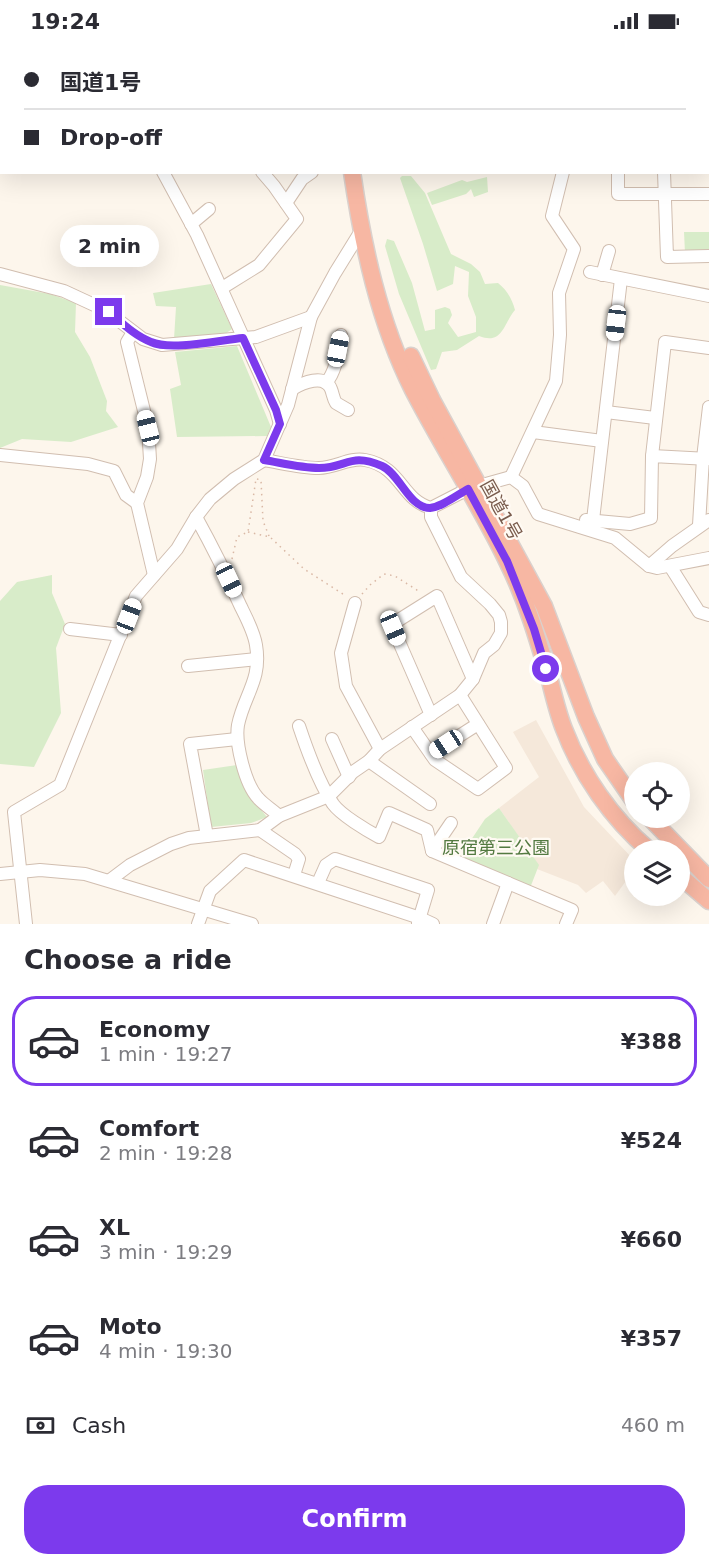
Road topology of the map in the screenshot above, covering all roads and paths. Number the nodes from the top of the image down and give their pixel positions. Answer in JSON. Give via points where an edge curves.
{"nodes":[{"id":1,"x":164,"y":174,"type":"edge"},
{"id":2,"x":264,"y":174,"type":"edge"},
{"id":3,"x":309,"y":174,"type":"edge"},
{"id":4,"x":352,"y":174,"type":"edge"},
{"id":5,"x":362,"y":174,"type":"edge"},
{"id":6,"x":562,"y":174,"type":"edge"},
{"id":7,"x":618,"y":174,"type":"edge"},
{"id":8,"x":664,"y":174,"type":"edge"},
{"id":9,"x":664,"y":194,"type":"junction"},
{"id":10,"x":709,"y":194,"type":"edge"},
{"id":11,"x":286,"y":202,"type":"junction"},
{"id":12,"x":209,"y":209,"type":"dead end"},
{"id":13,"x":191,"y":224,"type":"junction"},
{"id":14,"x":361,"y":231,"type":"junction"},
{"id":15,"x":609,"y":251,"type":"dead end"},
{"id":16,"x":709,"y":256,"type":"edge"},
{"id":17,"x":0,"y":274,"type":"edge"},
{"id":18,"x":621,"y":279,"type":"junction"},
{"id":19,"x":222,"y":288,"type":"junction"},
{"id":20,"x":709,"y":296,"type":"edge"},
{"id":21,"x":311,"y":317,"type":"junction"},
{"id":22,"x":133,"y":332,"type":"junction"},
{"id":23,"x":341,"y":335,"type":"dead end"},
{"id":24,"x":243,"y":338,"type":"junction"},
{"id":25,"x":709,"y":348,"type":"edge"},
{"id":26,"x":326,"y":383,"type":"junction"},
{"id":27,"x":292,"y":389,"type":"junction"},
{"id":28,"x":709,"y":407,"type":"edge"},
{"id":29,"x":348,"y":410,"type":"dead end"},
{"id":30,"x":606,"y":412,"type":"junction"},
{"id":31,"x":655,"y":418,"type":"junction"},
{"id":32,"x":280,"y":424,"type":"junction"},
{"id":33,"x":533,"y":432,"type":"junction"},
{"id":34,"x":602,"y":441,"type":"junction"},
{"id":35,"x":0,"y":455,"type":"edge"},
{"id":36,"x":652,"y":456,"type":"junction"},
{"id":37,"x":706,"y":458,"type":"edge"},
{"id":38,"x":264,"y":460,"type":"junction"},
{"id":39,"x":512,"y":477,"type":"junction"},
{"id":40,"x":474,"y":487,"type":"junction"},
{"id":41,"x":137,"y":503,"type":"junction"},
{"id":42,"x":431,"y":508,"type":"junction"},
{"id":43,"x":196,"y":517,"type":"junction"},
{"id":44,"x":592,"y":520,"type":"junction"},
{"id":45,"x":566,"y":522,"type":"junction"},
{"id":46,"x":704,"y":523,"type":"edge"},
{"id":47,"x":248,"y":532,"type":"junction"},
{"id":48,"x":270,"y":537,"type":"junction"},
{"id":49,"x":709,"y":558,"type":"edge"},
{"id":50,"x":649,"y":566,"type":"junction"},
{"id":51,"x":223,"y":567,"type":"junction"},
{"id":52,"x":670,"y":567,"type":"junction"},
{"id":53,"x":154,"y":575,"type":"junction"},
{"id":54,"x":431,"y":600,"type":"junction"},
{"id":55,"x":355,"y":603,"type":"junction"},
{"id":56,"x":709,"y":615,"type":"edge"},
{"id":57,"x":69,"y":630,"type":"dead end"},
{"id":58,"x":121,"y":635,"type":"junction"},
{"id":59,"x":257,"y":659,"type":"junction"},
{"id":60,"x":188,"y":666,"type":"dead end"},
{"id":61,"x":473,"y":676,"type":"junction"},
{"id":62,"x":460,"y":695,"type":"junction"},
{"id":63,"x":431,"y":715,"type":"junction"},
{"id":64,"x":478,"y":724,"type":"junction"},
{"id":65,"x":299,"y":726,"type":"dead end"},
{"id":66,"x":412,"y":727,"type":"junction"},
{"id":67,"x":237,"y":739,"type":"junction"},
{"id":68,"x":332,"y":739,"type":"dead end"},
{"id":69,"x":380,"y":749,"type":"junction"},
{"id":70,"x":431,"y":754,"type":"junction"},
{"id":71,"x":369,"y":761,"type":"junction"},
{"id":72,"x":349,"y":777,"type":"junction"},
{"id":73,"x":624,"y":787,"type":"edge"},
{"id":74,"x":329,"y":796,"type":"junction"},
{"id":75,"x":430,"y":804,"type":"dead end"},
{"id":76,"x":279,"y":816,"type":"junction"},
{"id":77,"x":451,"y":823,"type":"dead end"},
{"id":78,"x":660,"y":828,"type":"edge"},
{"id":79,"x":260,"y":830,"type":"junction"},
{"id":80,"x":207,"y":836,"type":"junction"},
{"id":81,"x":639,"y":840,"type":"edge"},
{"id":82,"x":432,"y":851,"type":"junction"},
{"id":83,"x":20,"y":872,"type":"junction"},
{"id":84,"x":0,"y":874,"type":"edge"},
{"id":85,"x":294,"y":875,"type":"junction"},
{"id":86,"x":709,"y":879,"type":"edge"},
{"id":87,"x":110,"y":880,"type":"junction"},
{"id":88,"x":508,"y":883,"type":"junction"},
{"id":89,"x":318,"y":884,"type":"junction"},
{"id":90,"x":690,"y":885,"type":"edge"},
{"id":91,"x":709,"y":901,"type":"edge"},
{"id":92,"x":204,"y":908,"type":"junction"},
{"id":93,"x":419,"y":921,"type":"edge"},
{"id":94,"x":26,"y":924,"type":"edge"},
{"id":95,"x":198,"y":924,"type":"edge"},
{"id":96,"x":252,"y":924,"type":"edge"},
{"id":97,"x":433,"y":924,"type":"edge"},
{"id":98,"x":493,"y":924,"type":"edge"},
{"id":99,"x":566,"y":924,"type":"edge"}],
"edges":[{"from":1,"to":13,"type":"street"},
{"from":2,"to":11,"type":"street"},
{"from":3,"to":11,"type":"street"},
{"from":4,"to":14,"type":"highway","name":"国道1号"},
{"from":5,"to":40,"type":"highway","name":"国道1号","via":[[381,279],[401,333]]},
{"from":6,"to":33,"type":"street","via":[[552,216],[573,249],[559,293],[556,381]]},
{"from":7,"to":9,"type":"street","via":[[618,194]]},
{"from":8,"to":9,"type":"street"},
{"from":9,"to":10,"type":"street"},
{"from":9,"to":16,"type":"street","via":[[667,257]]},
{"from":11,"to":19,"type":"street","via":[[297,219],[259,265]]},
{"from":12,"to":13,"type":"street"},
{"from":13,"to":19,"type":"street"},
{"from":14,"to":21,"type":"street"},
{"from":14,"to":40,"type":"highway","name":"国道1号","via":[[372,281],[412,388]]},
{"from":15,"to":18,"type":"street","via":[[596,273]]},
{"from":17,"to":22,"type":"street","via":[[64,291],[105,310]]},
{"from":18,"to":20,"type":"street"},
{"from":18,"to":30,"type":"street"},
{"from":19,"to":24,"type":"street"},
{"from":21,"to":24,"type":"street"},
{"from":21,"to":27,"type":"street"},
{"from":22,"to":24,"type":"street","via":[[162,345]]},
{"from":22,"to":41,"type":"street","via":[[127,342],[148,428],[150,459]]},
{"from":23,"to":26,"type":"street","via":[[336,363]]},
{"from":24,"to":32,"type":"street"},
{"from":25,"to":31,"type":"street","via":[[665,342]]},
{"from":26,"to":27,"type":"street","via":[[313,380]]},
{"from":26,"to":29,"type":"street","via":[[331,386],[336,403]]},
{"from":27,"to":32,"type":"street"},
{"from":28,"to":37,"type":"street"},
{"from":30,"to":31,"type":"street"},
{"from":30,"to":34,"type":"street"},
{"from":31,"to":36,"type":"street"},
{"from":32,"to":38,"type":"street"},
{"from":33,"to":34,"type":"street"},
{"from":33,"to":39,"type":"street"},
{"from":34,"to":44,"type":"street"},
{"from":35,"to":41,"type":"street","via":[[88,464],[114,471],[126,495]]},
{"from":36,"to":37,"type":"street"},
{"from":36,"to":44,"type":"street","via":[[651,518],[630,524]]},
{"from":37,"to":46,"type":"street"},
{"from":38,"to":42,"type":"street","via":[[320,468],[365,460],[385,467],[410,496]]},
{"from":38,"to":43,"type":"street","via":[[222,488]]},
{"from":39,"to":40,"type":"street"},
{"from":39,"to":45,"type":"street","via":[[524,486],[538,514]]},
{"from":40,"to":42,"type":"street"},
{"from":40,"to":73,"type":"highway","name":"国道1号","via":[[544,606],[586,717],[605,759]]},
{"from":40,"to":81,"type":"highway","name":"国道1号","via":[[534,629],[564,729],[586,776]]},
{"from":41,"to":53,"type":"street"},
{"from":42,"to":61,"type":"street","via":[[431,517],[461,577],[490,604],[501,622],[501,633],[484,653]]},
{"from":43,"to":51,"type":"street"},
{"from":43,"to":53,"type":"street","via":[[177,549]]},
{"from":44,"to":45,"type":"street"},
{"from":45,"to":50,"type":"street","via":[[615,538]]},
{"from":46,"to":50,"type":"street"},
{"from":47,"to":48,"type":"path"},
{"from":47,"to":48,"type":"path","via":[[256,479],[261,480],[264,527]]},
{"from":47,"to":51,"type":"path","via":[[237,537],[231,562]]},
{"from":48,"to":55,"type":"path","via":[[304,569]]},
{"from":49,"to":52,"type":"street"},
{"from":50,"to":52,"type":"street"},
{"from":51,"to":59,"type":"street","via":[[253,633]]},
{"from":52,"to":56,"type":"street","via":[[699,612]]},
{"from":53,"to":58,"type":"street","via":[[136,596]]},
{"from":54,"to":55,"type":"path","via":[[395,576],[384,574]]},
{"from":54,"to":61,"type":"street","via":[[437,596]]},
{"from":54,"to":63,"type":"street","via":[[394,623],[393,628]]},
{"from":55,"to":69,"type":"street","via":[[341,653],[346,686]]},
{"from":57,"to":58,"type":"street"},
{"from":58,"to":83,"type":"street","via":[[60,785],[14,812]]},
{"from":59,"to":60,"type":"street"},
{"from":59,"to":67,"type":"street","via":[[255,680]]},
{"from":61,"to":62,"type":"street"},
{"from":62,"to":63,"type":"street"},
{"from":62,"to":64,"type":"street"},
{"from":63,"to":66,"type":"street"},
{"from":64,"to":70,"type":"street"},
{"from":64,"to":70,"type":"street","via":[[506,768],[478,789]]},
{"from":65,"to":74,"type":"street"},
{"from":66,"to":69,"type":"street"},
{"from":66,"to":70,"type":"street"},
{"from":67,"to":76,"type":"street","via":[[248,781],[258,798]]},
{"from":67,"to":80,"type":"street","via":[[190,744]]},
{"from":68,"to":72,"type":"street"},
{"from":69,"to":71,"type":"street"},
{"from":71,"to":72,"type":"street"},
{"from":71,"to":75,"type":"street"},
{"from":72,"to":74,"type":"street"},
{"from":74,"to":76,"type":"street"},
{"from":74,"to":82,"type":"street","via":[[334,805],[379,837],[389,813],[427,830]]},
{"from":76,"to":79,"type":"street"},
{"from":77,"to":82,"type":"street"},
{"from":78,"to":86,"type":"highway"},
{"from":79,"to":80,"type":"street"},
{"from":79,"to":85,"type":"street","via":[[299,859]]},
{"from":80,"to":87,"type":"street","via":[[171,844],[130,864]]},
{"from":82,"to":88,"type":"street"},
{"from":83,"to":84,"type":"street"},
{"from":83,"to":87,"type":"street","via":[[85,874]]},
{"from":83,"to":94,"type":"street"},
{"from":85,"to":89,"type":"street"},
{"from":85,"to":92,"type":"street","via":[[243,860],[210,891]]},
{"from":87,"to":92,"type":"street"},
{"from":88,"to":98,"type":"street"},
{"from":88,"to":99,"type":"street","via":[[572,910]]},
{"from":89,"to":93,"type":"street"},
{"from":89,"to":93,"type":"street","via":[[326,865],[335,859],[428,890]]},
{"from":90,"to":91,"type":"highway"},
{"from":92,"to":95,"type":"street"},
{"from":92,"to":96,"type":"street"},
{"from":93,"to":97,"type":"street"}]}
